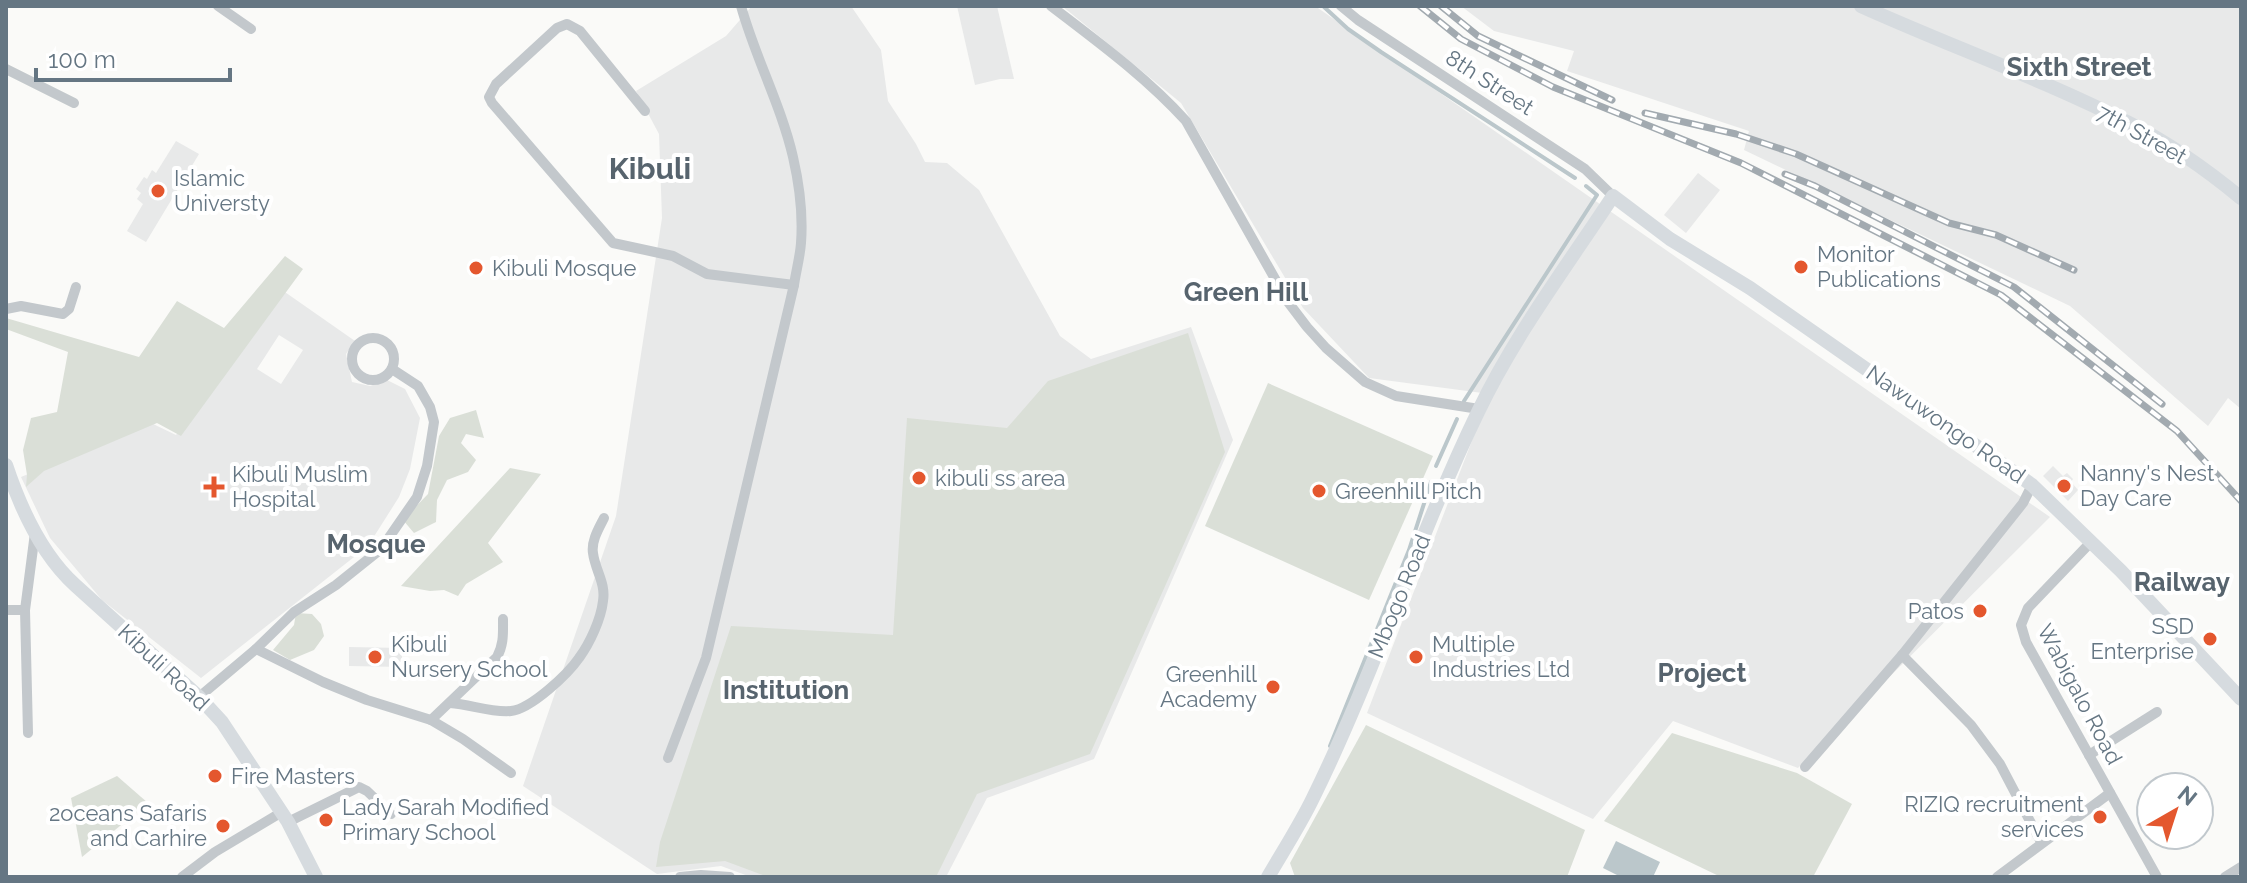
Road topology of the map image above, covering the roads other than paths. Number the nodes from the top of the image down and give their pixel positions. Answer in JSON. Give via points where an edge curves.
{"nodes":[{"id":1,"x":218,"y":6,"type":"edge"},
{"id":2,"x":741,"y":6,"type":"edge"},
{"id":3,"x":1051,"y":6,"type":"edge"},
{"id":4,"x":1341,"y":6,"type":"edge"},
{"id":5,"x":1861,"y":6,"type":"edge"},
{"id":6,"x":251,"y":29,"type":"dead end"},
{"id":7,"x":6,"y":69,"type":"edge"},
{"id":8,"x":74,"y":103,"type":"dead end"},
{"id":9,"x":645,"y":111,"type":"dead end"},
{"id":10,"x":1613,"y":196,"type":"junction"},
{"id":11,"x":2241,"y":198,"type":"edge"},
{"id":12,"x":794,"y":285,"type":"junction"},
{"id":13,"x":76,"y":287,"type":"dead end"},
{"id":14,"x":6,"y":309,"type":"edge"},
{"id":15,"x":392,"y":369,"type":"junction"},
{"id":16,"x":1479,"y":409,"type":"junction"},
{"id":17,"x":6,"y":465,"type":"edge"},
{"id":18,"x":2032,"y":485,"type":"junction"},
{"id":19,"x":604,"y":518,"type":"dead end"},
{"id":20,"x":35,"y":531,"type":"junction"},
{"id":21,"x":2091,"y":542,"type":"junction"},
{"id":22,"x":6,"y":610,"type":"edge"},
{"id":23,"x":25,"y":610,"type":"junction"},
{"id":24,"x":503,"y":619,"type":"dead end"},
{"id":25,"x":256,"y":649,"type":"junction"},
{"id":26,"x":1902,"y":655,"type":"junction"},
{"id":27,"x":199,"y":697,"type":"junction"},
{"id":28,"x":2241,"y":699,"type":"edge"},
{"id":29,"x":450,"y":703,"type":"junction"},
{"id":30,"x":2157,"y":712,"type":"dead end"},
{"id":31,"x":431,"y":720,"type":"junction"},
{"id":32,"x":28,"y":733,"type":"dead end"},
{"id":33,"x":2089,"y":755,"type":"junction"},
{"id":34,"x":668,"y":758,"type":"dead end"},
{"id":35,"x":1805,"y":767,"type":"dead end"},
{"id":36,"x":511,"y":773,"type":"dead end"},
{"id":37,"x":2110,"y":793,"type":"junction"},
{"id":38,"x":391,"y":814,"type":"dead end"},
{"id":39,"x":285,"y":817,"type":"junction"},
{"id":40,"x":2041,"y":842,"type":"junction"},
{"id":41,"x":2241,"y":867,"type":"edge"},
{"id":42,"x":312,"y":875,"type":"edge"},
{"id":43,"x":182,"y":877,"type":"edge"},
{"id":44,"x":680,"y":877,"type":"edge"},
{"id":45,"x":730,"y":877,"type":"edge"},
{"id":46,"x":1268,"y":877,"type":"edge"},
{"id":47,"x":1997,"y":877,"type":"edge"},
{"id":48,"x":2157,"y":877,"type":"edge"},
{"id":49,"x":2225,"y":877,"type":"edge"}],
"edges":[{"from":1,"to":6,"type":"street"},
{"from":2,"to":12,"type":"street","via":[[793,157],[801,242]]},
{"from":3,"to":16,"type":"street","via":[[1131,68],[1186,121],[1288,302],[1326,348],[1365,382],[1396,396]]},
{"from":4,"to":10,"type":"street","name":"8th Street","via":[[1585,169]]},
{"from":5,"to":11,"type":"street","name":"7th Street","via":[[2132,124]]},
{"from":7,"to":8,"type":"street"},
{"from":9,"to":12,"type":"street","via":[[587,38],[567,24],[496,84],[489,97],[613,243],[673,256],[707,274]]},
{"from":10,"to":16,"type":"street","name":"Mbogo Road"},
{"from":10,"to":18,"type":"street","name":"Nawuwongo Road"},
{"from":12,"to":34,"type":"street","via":[[706,658]]},
{"from":13,"to":14,"type":"street","via":[[63,314],[21,306]]},
{"from":15,"to":15,"type":"street","via":[[394,356],[387,343],[374,337],[360,341],[352,354],[353,369],[365,379],[380,379]]},
{"from":15,"to":25,"type":"street","via":[[418,386],[434,422],[417,497],[381,549],[294,612]]},
{"from":16,"to":46,"type":"street","name":"Mbogo Road","via":[[1353,709],[1312,799]]},
{"from":17,"to":20,"type":"street","name":"Kibuli Road"},
{"from":18,"to":21,"type":"street","name":"Nawuwongo Road"},
{"from":18,"to":26,"type":"street"},
{"from":19,"to":29,"type":"street","via":[[593,552],[603,601],[581,656],[520,709]]},
{"from":20,"to":23,"type":"street"},
{"from":20,"to":27,"type":"street","name":"Kibuli Road","via":[[66,577]]},
{"from":21,"to":28,"type":"street","name":"Nawuwongo Road"},
{"from":21,"to":33,"type":"street","name":"Wabigalo Road","via":[[2028,608],[2021,625]]},
{"from":22,"to":23,"type":"street"},
{"from":23,"to":32,"type":"street"},
{"from":24,"to":29,"type":"street","via":[[497,657]]},
{"from":25,"to":27,"type":"street"},
{"from":25,"to":31,"type":"street","via":[[367,700]]},
{"from":26,"to":35,"type":"street"},
{"from":26,"to":40,"type":"street","via":[[1971,725],[2000,764]]},
{"from":27,"to":39,"type":"street","name":"Kibuli Road"},
{"from":29,"to":31,"type":"street"},
{"from":30,"to":33,"type":"street"},
{"from":31,"to":36,"type":"street"},
{"from":33,"to":37,"type":"street","name":"Wabigalo Road"},
{"from":37,"to":40,"type":"street"},
{"from":37,"to":48,"type":"street","name":"Wabigalo Road"},
{"from":38,"to":39,"type":"street","via":[[359,787]]},
{"from":39,"to":42,"type":"street","name":"Kibuli Road"},
{"from":39,"to":43,"type":"street","via":[[215,852]]},
{"from":40,"to":47,"type":"street"},
{"from":41,"to":49,"type":"street"},
{"from":44,"to":45,"type":"street"}]}
